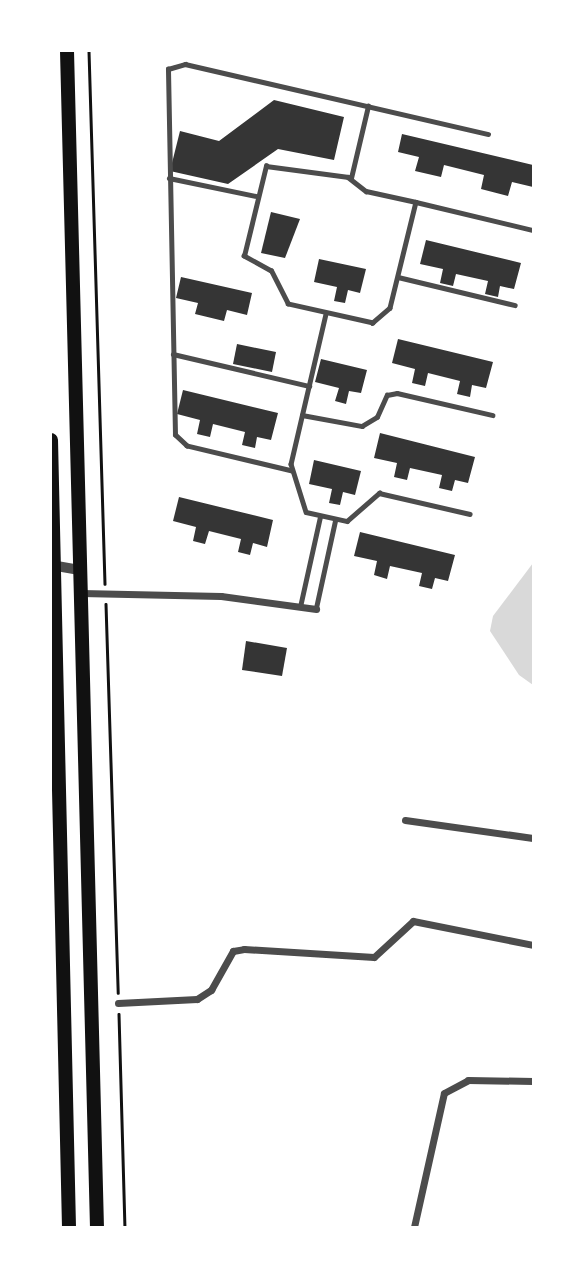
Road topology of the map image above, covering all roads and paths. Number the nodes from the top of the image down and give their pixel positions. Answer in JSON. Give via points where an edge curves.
{"nodes":[{"id":1,"x":67,"y":51,"type":"edge"},
{"id":2,"x":89,"y":51,"type":"edge"},
{"id":3,"x":368,"y":106,"type":"junction"},
{"id":4,"x":488,"y":134,"type":"dead end"},
{"id":5,"x":169,"y":178,"type":"junction"},
{"id":6,"x":351,"y":178,"type":"junction"},
{"id":7,"x":256,"y":196,"type":"junction"},
{"id":8,"x":416,"y":202,"type":"junction"},
{"id":9,"x":533,"y":230,"type":"edge"},
{"id":10,"x":398,"y":278,"type":"junction"},
{"id":11,"x":515,"y":305,"type":"dead end"},
{"id":12,"x":326,"y":314,"type":"junction"},
{"id":13,"x":173,"y":354,"type":"junction"},
{"id":14,"x":309,"y":386,"type":"junction"},
{"id":15,"x":302,"y":415,"type":"junction"},
{"id":16,"x":492,"y":415,"type":"dead end"},
{"id":17,"x":51,"y":440,"type":"edge"},
{"id":18,"x":292,"y":471,"type":"junction"},
{"id":19,"x":470,"y":514,"type":"dead end"},
{"id":20,"x":320,"y":517,"type":"junction"},
{"id":21,"x":335,"y":521,"type":"junction"},
{"id":22,"x":53,"y":565,"type":"edge"},
{"id":23,"x":80,"y":570,"type":"junction"},
{"id":24,"x":106,"y":592,"type":"junction"},
{"id":25,"x":81,"y":593,"type":"junction"},
{"id":26,"x":300,"y":607,"type":"junction"},
{"id":27,"x":316,"y":609,"type":"joint"},
{"id":28,"x":405,"y":820,"type":"dead end"},
{"id":29,"x":533,"y":838,"type":"edge"},
{"id":30,"x":533,"y":944,"type":"edge"},
{"id":31,"x":118,"y":1003,"type":"junction"},
{"id":32,"x":533,"y":1081,"type":"edge"},
{"id":33,"x":69,"y":1227,"type":"edge"},
{"id":34,"x":97,"y":1227,"type":"edge"},
{"id":35,"x":125,"y":1227,"type":"edge"},
{"id":36,"x":414,"y":1227,"type":"edge"}],
"edges":[{"from":1,"to":23,"type":"main road"},
{"from":2,"to":24,"type":"path"},
{"from":3,"to":4,"type":"lane"},
{"from":3,"to":5,"type":"lane","via":[[174,64],[166,78]]},
{"from":3,"to":6,"type":"lane"},
{"from":5,"to":7,"type":"lane"},
{"from":5,"to":13,"type":"lane"},
{"from":6,"to":7,"type":"lane","via":[[266,166]]},
{"from":6,"to":8,"type":"lane","via":[[366,191]]},
{"from":7,"to":12,"type":"lane","via":[[244,256],[271,271],[288,304]]},
{"from":8,"to":9,"type":"lane"},
{"from":8,"to":10,"type":"lane"},
{"from":10,"to":11,"type":"lane"},
{"from":10,"to":12,"type":"lane","via":[[381,320],[365,324]]},
{"from":12,"to":14,"type":"lane"},
{"from":13,"to":14,"type":"lane"},
{"from":13,"to":18,"type":"lane","via":[[175,435],[181,444]]},
{"from":14,"to":15,"type":"lane"},
{"from":15,"to":16,"type":"lane","via":[[362,426],[377,416],[387,395],[397,393]]},
{"from":15,"to":18,"type":"lane"},
{"from":17,"to":22,"type":"main road"},
{"from":18,"to":20,"type":"lane","via":[[303,508]]},
{"from":19,"to":21,"type":"lane","via":[[374,494],[354,518]]},
{"from":20,"to":21,"type":"lane"},
{"from":20,"to":26,"type":"lane"},
{"from":21,"to":27,"type":"lane"},
{"from":22,"to":23,"type":"street"},
{"from":22,"to":33,"type":"main road"},
{"from":23,"to":25,"type":"main road"},
{"from":24,"to":25,"type":"street"},
{"from":24,"to":26,"type":"street","via":[[221,596]]},
{"from":24,"to":31,"type":"path"},
{"from":25,"to":34,"type":"main road"},
{"from":26,"to":27,"type":"street"},
{"from":28,"to":29,"type":"street"},
{"from":30,"to":31,"type":"street","via":[[413,922],[374,957],[244,949],[233,951],[211,990],[197,999]]},
{"from":31,"to":35,"type":"path"},
{"from":32,"to":36,"type":"street","via":[[468,1080],[444,1093]]}]}
